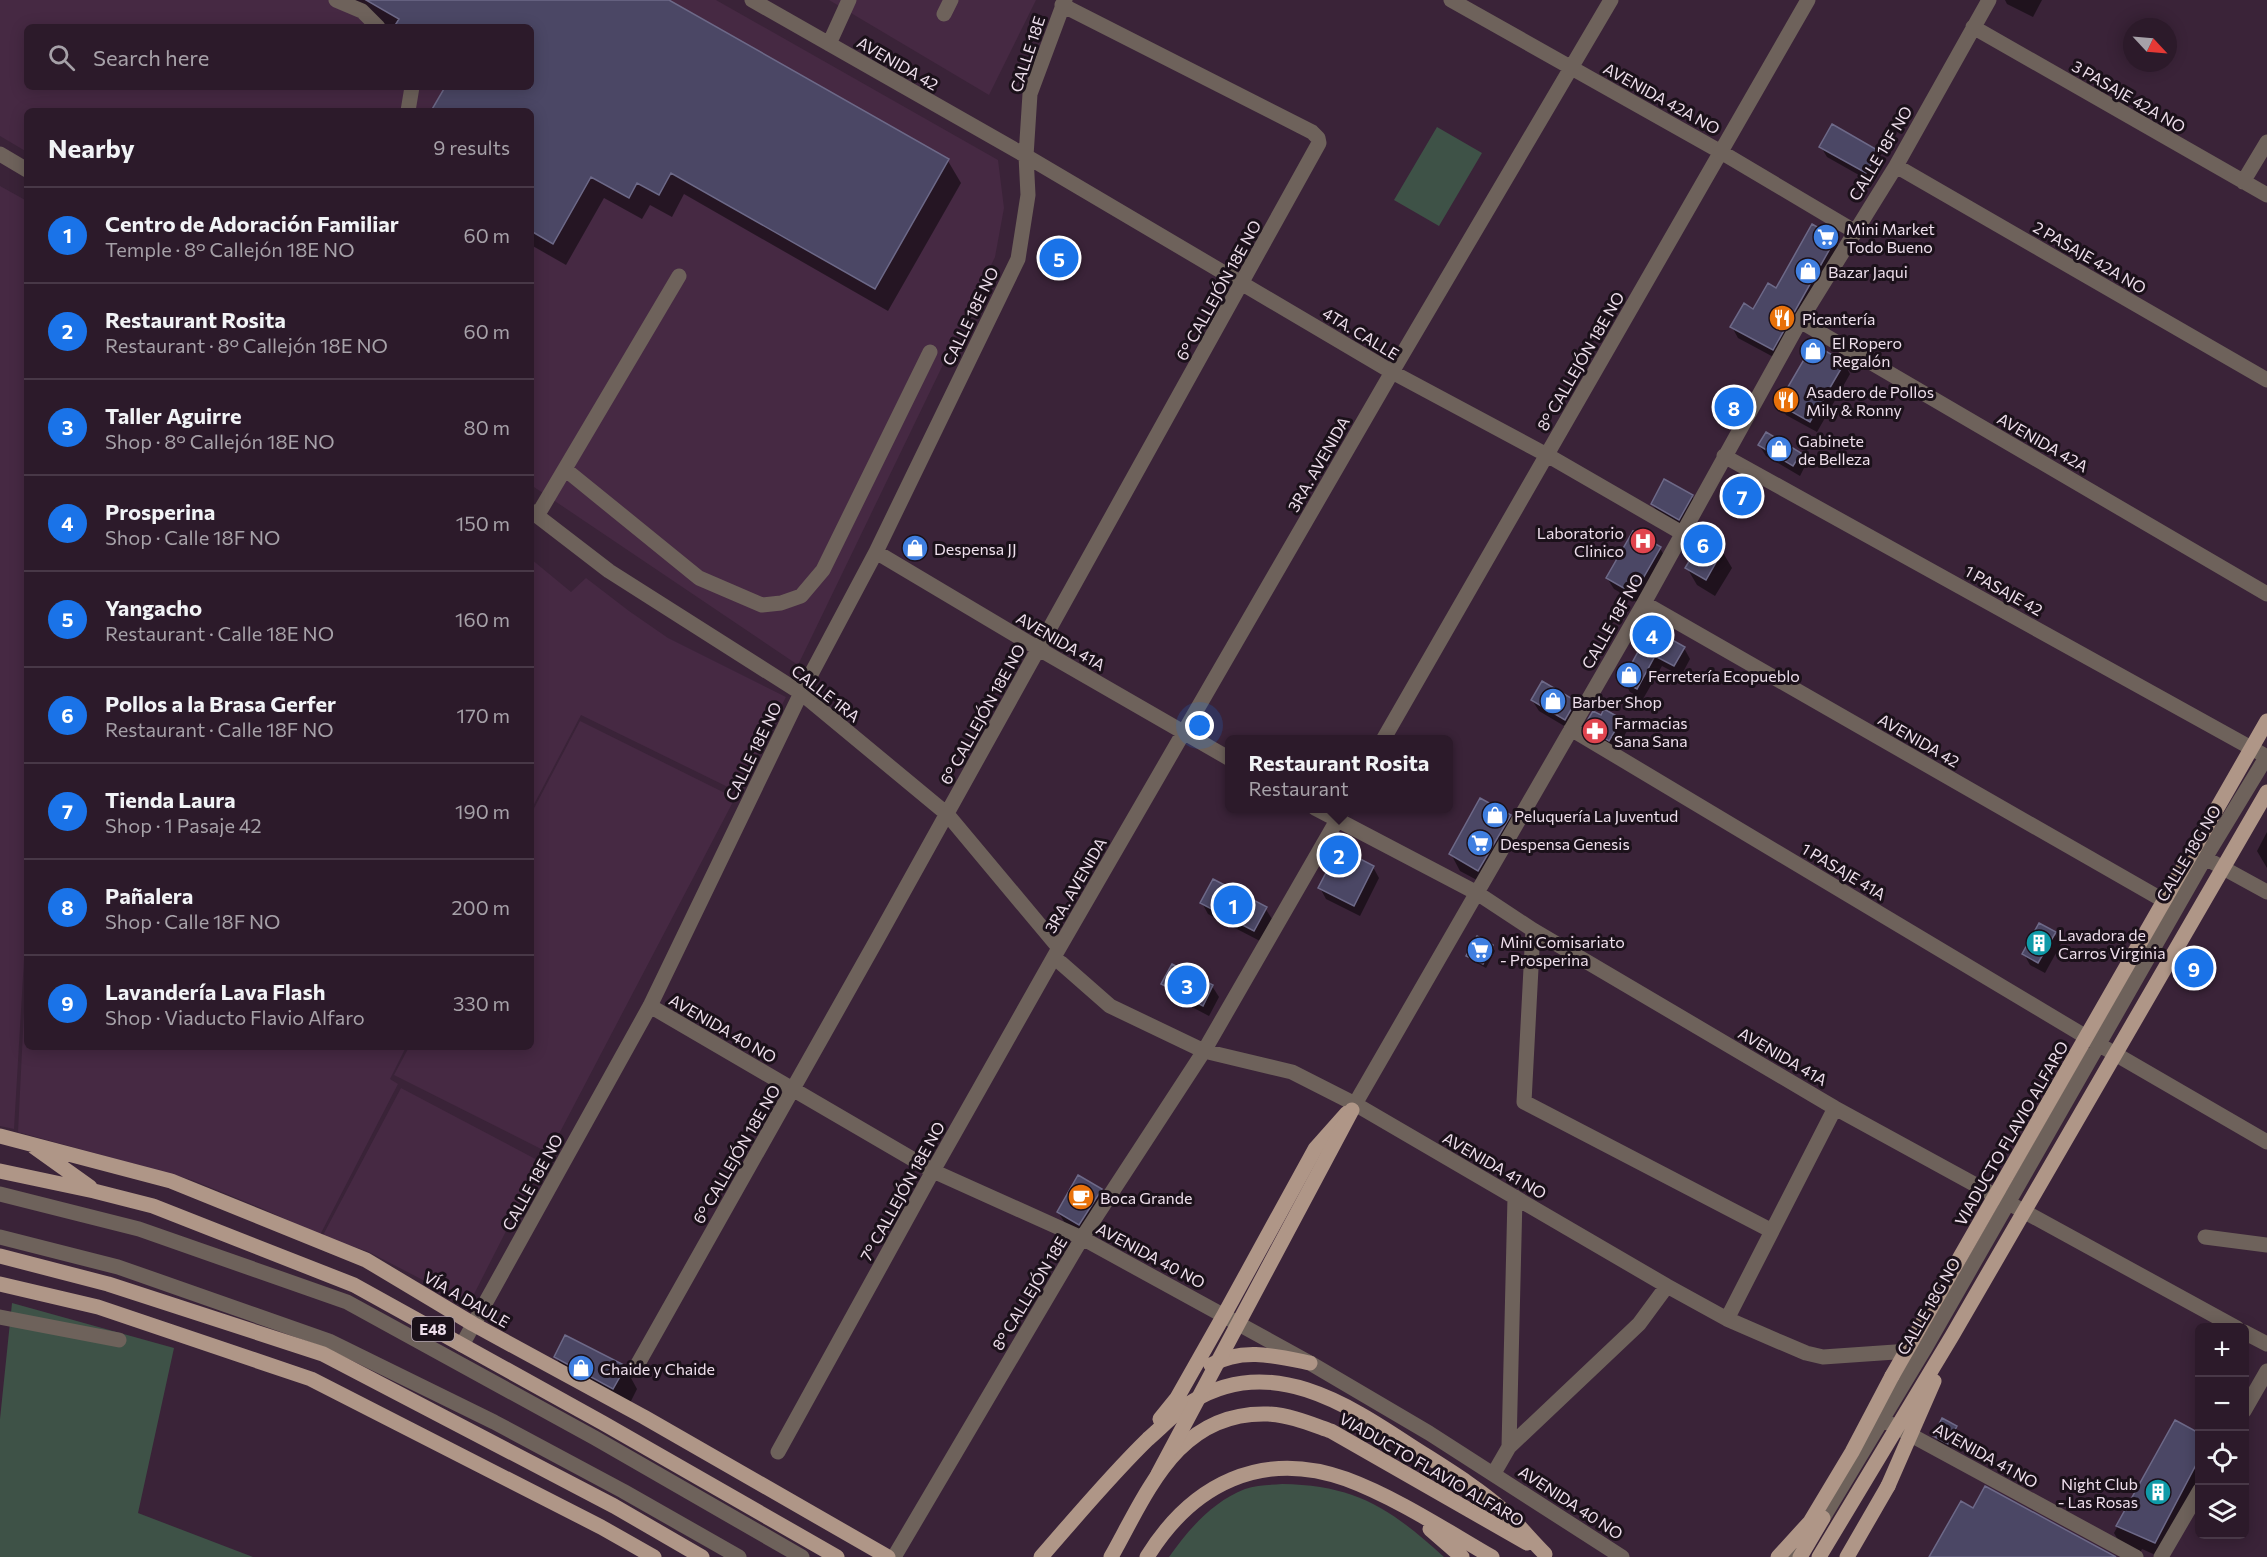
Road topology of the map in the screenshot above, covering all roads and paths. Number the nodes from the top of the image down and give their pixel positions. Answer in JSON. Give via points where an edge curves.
{"nodes":[{"id":1,"x":336,"y":0,"type":"edge"},
{"id":2,"x":752,"y":0,"type":"edge"},
{"id":3,"x":851,"y":0,"type":"edge"},
{"id":4,"x":1451,"y":0,"type":"edge"},
{"id":5,"x":1611,"y":0,"type":"edge"},
{"id":6,"x":1808,"y":0,"type":"edge"},
{"id":7,"x":1989,"y":0,"type":"edge"},
{"id":8,"x":1064,"y":2,"type":"edge"},
{"id":9,"x":375,"y":24,"type":"edge"},
{"id":10,"x":1973,"y":27,"type":"junction"},
{"id":11,"x":829,"y":44,"type":"junction"},
{"id":12,"x":1571,"y":68,"type":"junction"},
{"id":13,"x":412,"y":90,"type":"edge"},
{"id":14,"x":408,"y":108,"type":"edge"},
{"id":15,"x":2267,"y":142,"type":"edge"},
{"id":16,"x":1721,"y":152,"type":"junction"},
{"id":17,"x":0,"y":154,"type":"edge"},
{"id":18,"x":1026,"y":156,"type":"junction"},
{"id":19,"x":1896,"y":166,"type":"junction"},
{"id":20,"x":24,"y":168,"type":"edge"},
{"id":21,"x":2243,"y":182,"type":"junction"},
{"id":22,"x":2267,"y":195,"type":"edge"},
{"id":23,"x":1854,"y":231,"type":"junction"},
{"id":24,"x":679,"y":276,"type":"dead end"},
{"id":25,"x":1243,"y":283,"type":"junction"},
{"id":26,"x":1800,"y":321,"type":"junction"},
{"id":27,"x":930,"y":352,"type":"dead end"},
{"id":28,"x":1392,"y":372,"type":"junction"},
{"id":29,"x":2267,"y":380,"type":"edge"},
{"id":30,"x":1547,"y":455,"type":"junction"},
{"id":31,"x":1724,"y":456,"type":"junction"},
{"id":32,"x":566,"y":470,"type":"junction"},
{"id":33,"x":534,"y":514,"type":"edge"},
{"id":34,"x":1682,"y":533,"type":"junction"},
{"id":35,"x":876,"y":552,"type":"junction"},
{"id":36,"x":2267,"y":594,"type":"edge"},
{"id":37,"x":1644,"y":603,"type":"junction"},
{"id":38,"x":1038,"y":649,"type":"junction"},
{"id":39,"x":801,"y":693,"type":"junction"},
{"id":40,"x":2267,"y":721,"type":"edge"},
{"id":41,"x":1571,"y":729,"type":"junction"},
{"id":42,"x":1185,"y":733,"type":"junction"},
{"id":43,"x":1386,"y":735,"type":"edge"},
{"id":44,"x":1225,"y":756,"type":"edge"},
{"id":45,"x":2267,"y":756,"type":"edge"},
{"id":46,"x":2262,"y":777,"type":"edge"},
{"id":47,"x":2267,"y":792,"type":"edge"},
{"id":48,"x":947,"y":814,"type":"junction"},
{"id":49,"x":1340,"y":815,"type":"edge"},
{"id":50,"x":2205,"y":858,"type":"junction"},
{"id":51,"x":2267,"y":892,"type":"edge"},
{"id":52,"x":1477,"y":893,"type":"junction"},
{"id":53,"x":2176,"y":908,"type":"junction"},
{"id":54,"x":1533,"y":930,"type":"junction"},
{"id":55,"x":1060,"y":955,"type":"junction"},
{"id":56,"x":650,"y":1006,"type":"junction"},
{"id":57,"x":2098,"y":1044,"type":"junction"},
{"id":58,"x":1204,"y":1051,"type":"junction"},
{"id":59,"x":793,"y":1090,"type":"junction"},
{"id":60,"x":1353,"y":1107,"type":"junction"},
{"id":61,"x":1835,"y":1108,"type":"junction"},
{"id":62,"x":0,"y":1136,"type":"edge"},
{"id":63,"x":25,"y":1141,"type":"junction"},
{"id":64,"x":2267,"y":1142,"type":"edge"},
{"id":65,"x":0,"y":1171,"type":"edge"},
{"id":66,"x":933,"y":1171,"type":"junction"},
{"id":67,"x":94,"y":1191,"type":"junction"},
{"id":68,"x":0,"y":1194,"type":"edge"},
{"id":69,"x":1515,"y":1197,"type":"junction"},
{"id":70,"x":2009,"y":1202,"type":"junction"},
{"id":71,"x":1772,"y":1231,"type":"junction"},
{"id":72,"x":2205,"y":1237,"type":"dead end"},
{"id":73,"x":0,"y":1238,"type":"edge"},
{"id":74,"x":1083,"y":1238,"type":"junction"},
{"id":75,"x":2267,"y":1245,"type":"edge"},
{"id":76,"x":0,"y":1256,"type":"edge"},
{"id":77,"x":0,"y":1284,"type":"edge"},
{"id":78,"x":1667,"y":1286,"type":"junction"},
{"id":79,"x":1224,"y":1315,"type":"junction"},
{"id":80,"x":0,"y":1317,"type":"edge"},
{"id":81,"x":1727,"y":1319,"type":"junction"},
{"id":82,"x":2227,"y":1323,"type":"edge"},
{"id":83,"x":473,"y":1324,"type":"junction"},
{"id":84,"x":2249,"y":1335,"type":"edge"},
{"id":85,"x":1952,"y":1336,"type":"junction"},
{"id":86,"x":119,"y":1340,"type":"dead end"},
{"id":87,"x":2267,"y":1344,"type":"edge"},
{"id":88,"x":462,"y":1345,"type":"junction"},
{"id":89,"x":1924,"y":1350,"type":"junction"},
{"id":90,"x":1310,"y":1363,"type":"junction"},
{"id":91,"x":634,"y":1369,"type":"dead end"},
{"id":92,"x":2267,"y":1371,"type":"edge"},
{"id":93,"x":1177,"y":1398,"type":"junction"},
{"id":94,"x":2249,"y":1402,"type":"edge"},
{"id":95,"x":1882,"y":1419,"type":"junction"},
{"id":96,"x":1509,"y":1447,"type":"junction"},
{"id":97,"x":778,"y":1452,"type":"dead end"},
{"id":98,"x":1129,"y":1458,"type":"junction"},
{"id":99,"x":1494,"y":1473,"type":"junction"},
{"id":100,"x":1158,"y":1474,"type":"junction"},
{"id":101,"x":2195,"y":1497,"type":"edge"},
{"id":102,"x":1405,"y":1508,"type":"junction"},
{"id":103,"x":1823,"y":1518,"type":"junction"},
{"id":104,"x":1838,"y":1527,"type":"junction"},
{"id":105,"x":1547,"y":1556,"type":"edge"},
{"id":106,"x":654,"y":1557,"type":"edge"},
{"id":107,"x":702,"y":1557,"type":"edge"},
{"id":108,"x":739,"y":1557,"type":"edge"},
{"id":109,"x":802,"y":1557,"type":"edge"},
{"id":110,"x":837,"y":1557,"type":"edge"},
{"id":111,"x":888,"y":1557,"type":"edge"},
{"id":112,"x":894,"y":1557,"type":"edge"},
{"id":113,"x":1041,"y":1557,"type":"edge"},
{"id":114,"x":1111,"y":1557,"type":"edge"},
{"id":115,"x":1147,"y":1557,"type":"edge"},
{"id":116,"x":1462,"y":1557,"type":"edge"},
{"id":117,"x":1492,"y":1557,"type":"edge"},
{"id":118,"x":1622,"y":1557,"type":"edge"},
{"id":119,"x":1778,"y":1557,"type":"edge"},
{"id":120,"x":1791,"y":1557,"type":"edge"},
{"id":121,"x":1800,"y":1557,"type":"edge"},
{"id":122,"x":1812,"y":1557,"type":"edge"},
{"id":123,"x":1820,"y":1557,"type":"edge"},
{"id":124,"x":1847,"y":1557,"type":"edge"},
{"id":125,"x":2136,"y":1557,"type":"edge"},
{"id":126,"x":2161,"y":1557,"type":"edge"}],
"edges":[{"from":1,"to":9,"type":"street","via":[[362,12]]},
{"from":2,"to":11,"type":"street","name":"AVENIDA 42"},
{"from":3,"to":11,"type":"street"},
{"from":4,"to":12,"type":"street","name":"AVENIDA 42A NO"},
{"from":5,"to":12,"type":"street","name":"3RA. AVENIDA"},
{"from":6,"to":16,"type":"street","name":"8° CALLEJÓN 18E NO"},
{"from":7,"to":10,"type":"street","name":"CALLE 18F NO"},
{"from":8,"to":18,"type":"street","name":"CALLE 18E","via":[[1030,93]]},
{"from":8,"to":25,"type":"street","name":"6° CALLEJÓN 18E NO","via":[[1318,138],[1319,143]]},
{"from":10,"to":19,"type":"street","name":"CALLE 18F NO"},
{"from":10,"to":21,"type":"street","name":"3 PASAJE 42A NO"},
{"from":11,"to":18,"type":"street","name":"AVENIDA 42"},
{"from":12,"to":16,"type":"street","name":"AVENIDA 42A NO"},
{"from":12,"to":28,"type":"street","name":"3RA. AVENIDA"},
{"from":13,"to":14,"type":"street"},
{"from":15,"to":21,"type":"street"},
{"from":16,"to":23,"type":"street","name":"AVENIDA 42A NO"},
{"from":16,"to":30,"type":"street","name":"8° CALLEJÓN 18E NO"},
{"from":17,"to":20,"type":"street"},
{"from":18,"to":25,"type":"street","name":"4TA. CALLE"},
{"from":18,"to":35,"type":"street","name":"CALLE 18E NO","via":[[1028,195],[1018,259]]},
{"from":19,"to":23,"type":"street","name":"CALLE 18F NO"},
{"from":19,"to":29,"type":"street","name":"2 PASAJE 42A NO"},
{"from":21,"to":22,"type":"street","name":"3 PASAJE 42A NO"},
{"from":23,"to":26,"type":"street","name":"CALLE 18F NO"},
{"from":24,"to":32,"type":"street"},
{"from":25,"to":28,"type":"street","name":"4TA. CALLE"},
{"from":25,"to":38,"type":"street","name":"6° CALLEJÓN 18E NO"},
{"from":26,"to":31,"type":"street","name":"CALLE 18F NO"},
{"from":26,"to":36,"type":"street","name":"AVENIDA 42A"},
{"from":27,"to":32,"type":"street","via":[[823,570],[801,596],[781,603],[762,605],[699,578]]},
{"from":28,"to":30,"type":"street","name":"4TA. CALLE"},
{"from":28,"to":42,"type":"street","name":"3RA. AVENIDA"},
{"from":30,"to":34,"type":"street","name":"4TA. CALLE"},
{"from":30,"to":43,"type":"street","name":"8° CALLEJÓN 18E NO"},
{"from":31,"to":34,"type":"street","name":"CALLE 18F NO"},
{"from":31,"to":45,"type":"street","name":"1 PASAJE 42"},
{"from":32,"to":33,"type":"street"},
{"from":33,"to":39,"type":"street","name":"CALLE 1RA","via":[[609,571]]},
{"from":34,"to":37,"type":"street","name":"CALLE 18F NO"},
{"from":35,"to":38,"type":"street","name":"AVENIDA 41A"},
{"from":35,"to":39,"type":"street","name":"CALLE 18E NO"},
{"from":37,"to":41,"type":"street","name":"CALLE 18F NO"},
{"from":37,"to":53,"type":"street","name":"AVENIDA 42"},
{"from":38,"to":42,"type":"street","name":"AVENIDA 41A"},
{"from":38,"to":48,"type":"street","name":"6° CALLEJÓN 18E NO"},
{"from":39,"to":48,"type":"street","name":"CALLE 1RA"},
{"from":39,"to":56,"type":"street","name":"CALLE 18E NO"},
{"from":40,"to":119,"type":"main road","name":"VIADUCTO FLAVIO ALFARO","bridge":true,"via":[[1852,1452],[1810,1522]]},
{"from":41,"to":52,"type":"street","name":"CALLE 18F NO"},
{"from":41,"to":57,"type":"street","name":"1 PASAJE 41A"},
{"from":42,"to":44,"type":"street","name":"AVENIDA 41A"},
{"from":42,"to":55,"type":"street","name":"3RA. AVENIDA"},
{"from":45,"to":46,"type":"street","name":"CALLE 18G NO"},
{"from":46,"to":50,"type":"street","name":"CALLE 18G NO"},
{"from":47,"to":85,"type":"main road","bridge":true},
{"from":48,"to":55,"type":"street","name":"CALLE 1RA"},
{"from":48,"to":59,"type":"street","name":"6° CALLEJÓN 18E NO"},
{"from":49,"to":52,"type":"street","name":"AVENIDA 41A"},
{"from":49,"to":58,"type":"street"},
{"from":50,"to":51,"type":"street"},
{"from":50,"to":53,"type":"street","name":"CALLE 18G NO"},
{"from":52,"to":54,"type":"street","name":"AVENIDA 41A"},
{"from":52,"to":60,"type":"street","name":"CALLE 18F NO"},
{"from":53,"to":57,"type":"street","name":"CALLE 18G NO"},
{"from":54,"to":61,"type":"street","name":"AVENIDA 41A"},
{"from":54,"to":71,"type":"street","via":[[1524,1102]]},
{"from":55,"to":58,"type":"street","name":"AVENIDA 41 NO","via":[[1110,1006]]},
{"from":55,"to":66,"type":"street","name":"7° CALLEJÓN 18E NO"},
{"from":56,"to":59,"type":"street","name":"AVENIDA 40 NO"},
{"from":56,"to":83,"type":"street","name":"CALLE 18E NO"},
{"from":57,"to":64,"type":"street","name":"1 PASAJE 41A"},
{"from":57,"to":70,"type":"street","name":"CALLE 18G NO"},
{"from":58,"to":60,"type":"street","name":"AVENIDA 41 NO","via":[[1292,1072]]},
{"from":58,"to":74,"type":"street","name":"8° CALLEJÓN 18E"},
{"from":59,"to":66,"type":"street","name":"AVENIDA 40 NO"},
{"from":59,"to":91,"type":"street","name":"6° CALLEJÓN 18E NO"},
{"from":60,"to":69,"type":"street","name":"AVENIDA 41 NO"},
{"from":60,"to":79,"type":"main road","via":[[1315,1149]]},
{"from":60,"to":100,"type":"main road","bridge":true},
{"from":61,"to":70,"type":"street","name":"AVENIDA 41A"},
{"from":61,"to":71,"type":"street"},
{"from":62,"to":63,"type":"main road","name":"VÍA A DAULE","number":"E48"},
{"from":63,"to":67,"type":"main road"},
{"from":63,"to":83,"type":"main road","name":"VÍA A DAULE","number":"E48","via":[[171,1181],[366,1260]]},
{"from":65,"to":67,"type":"main road","number":"E48"},
{"from":66,"to":74,"type":"street","name":"AVENIDA 40 NO"},
{"from":66,"to":97,"type":"street","name":"7° CALLEJÓN 18E NO"},
{"from":67,"to":88,"type":"main road","number":"E48","via":[[153,1206],[354,1285]]},
{"from":68,"to":109,"type":"street","via":[[139,1229],[347,1302]]},
{"from":69,"to":78,"type":"street","name":"AVENIDA 41 NO"},
{"from":69,"to":96,"type":"street"},
{"from":70,"to":82,"type":"street","name":"AVENIDA 41A"},
{"from":70,"to":89,"type":"street","name":"CALLE 18G NO"},
{"from":71,"to":81,"type":"street"},
{"from":72,"to":75,"type":"street"},
{"from":73,"to":108,"type":"street","via":[[118,1267],[329,1341],[494,1422]]},
{"from":74,"to":79,"type":"street","name":"AVENIDA 40 NO"},
{"from":74,"to":112,"type":"street","name":"8° CALLEJÓN 18E"},
{"from":76,"to":107,"type":"main road","via":[[108,1284],[323,1354],[614,1506]]},
{"from":77,"to":106,"type":"main road","via":[[98,1307],[311,1379]]},
{"from":78,"to":81,"type":"street","name":"AVENIDA 41 NO"},
{"from":78,"to":96,"type":"street","via":[[1639,1324]]},
{"from":79,"to":90,"type":"street","name":"AVENIDA 40 NO"},
{"from":79,"to":93,"type":"main road"},
{"from":80,"to":86,"type":"street"},
{"from":81,"to":89,"type":"street","name":"AVENIDA 41 NO","via":[[1823,1357]]},
{"from":83,"to":88,"type":"street","name":"CALLE 18E NO"},
{"from":83,"to":111,"type":"main road","name":"VÍA A DAULE","number":"E48"},
{"from":84,"to":87,"type":"street"},
{"from":85,"to":104,"type":"main road","bridge":true},
{"from":85,"to":124,"type":"main road","bridge":true,"via":[[1888,1486]]},
{"from":88,"to":110,"type":"main road","number":"E48"},
{"from":89,"to":95,"type":"street","name":"CALLE 18G NO"},
{"from":90,"to":93,"type":"main road","via":[[1269,1354],[1229,1356],[1212,1364]]},
{"from":90,"to":99,"type":"street","name":"AVENIDA 40 NO"},
{"from":92,"to":94,"type":"street"},
{"from":93,"to":98,"type":"main road"},
{"from":95,"to":103,"type":"street","name":"CALLE 18G NO"},
{"from":95,"to":125,"type":"street","name":"AVENIDA 41 NO"},
{"from":96,"to":99,"type":"street"},
{"from":98,"to":105,"type":"main road","via":[[1172,1417],[1221,1387],[1264,1381],[1313,1391],[1377,1423],[1478,1491],[1504,1511]]},
{"from":98,"to":113,"type":"main road"},
{"from":99,"to":118,"type":"street","name":"AVENIDA 40 NO"},
{"from":100,"to":105,"type":"main road","name":"VIADUCTO FLAVIO ALFARO","bridge":true,"via":[[1183,1443],[1208,1427],[1239,1417],[1269,1414],[1296,1419],[1365,1449]]},
{"from":100,"to":114,"type":"main road","name":"VIADUCTO FLAVIO ALFARO"},
{"from":101,"to":126,"type":"street"},
{"from":102,"to":115,"type":"main road","via":[[1375,1491],[1326,1473],[1279,1469],[1257,1472],[1216,1486],[1194,1501],[1173,1520]]},
{"from":102,"to":116,"type":"main road"},
{"from":102,"to":117,"type":"main road"},
{"from":103,"to":120,"type":"street","name":"CALLE 18G NO"},
{"from":103,"to":121,"type":"main road"},
{"from":104,"to":122,"type":"main road","bridge":true},
{"from":104,"to":123,"type":"main road","bridge":true}]}
